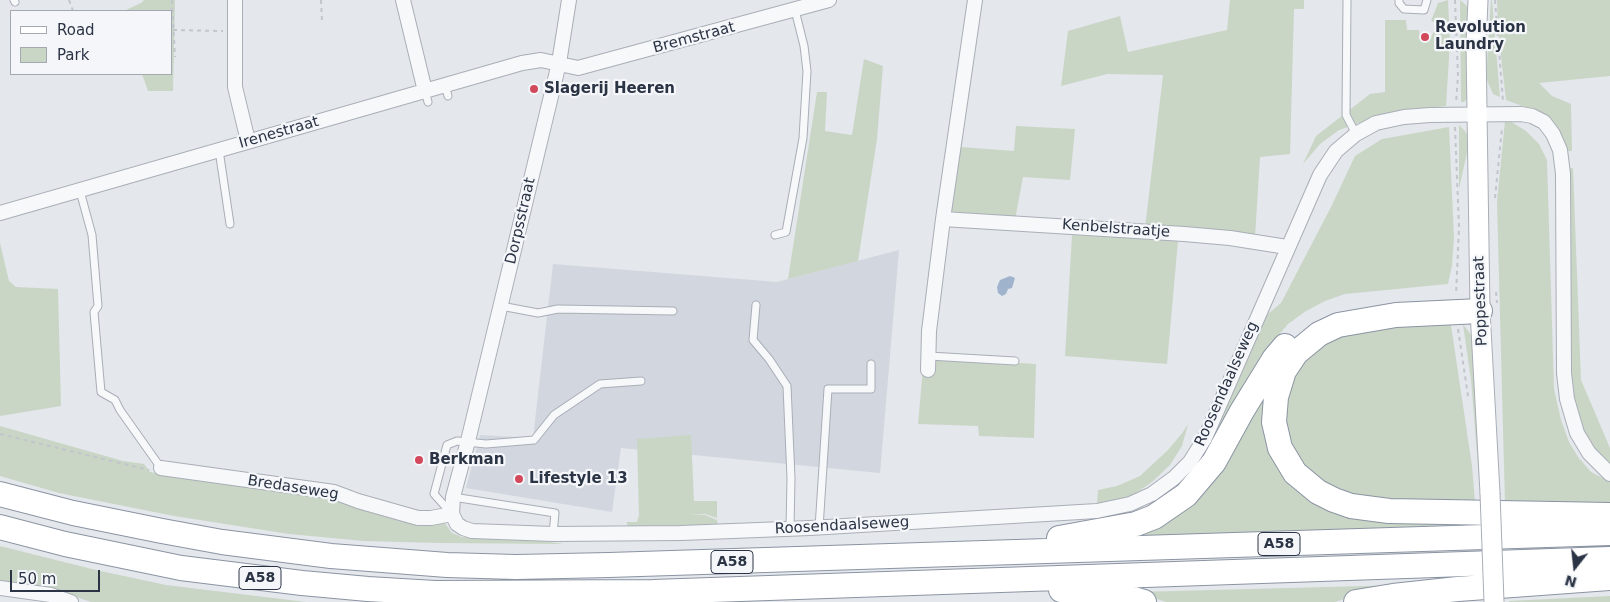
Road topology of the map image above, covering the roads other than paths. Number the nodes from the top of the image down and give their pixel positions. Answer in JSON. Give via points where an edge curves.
{"nodes":[{"id":1,"x":235,"y":0,"type":"edge"},
{"id":2,"x":403,"y":0,"type":"edge"},
{"id":3,"x":569,"y":0,"type":"edge"},
{"id":4,"x":830,"y":0,"type":"edge"},
{"id":5,"x":976,"y":0,"type":"edge"},
{"id":6,"x":1347,"y":0,"type":"edge"},
{"id":7,"x":1399,"y":0,"type":"edge"},
{"id":8,"x":1427,"y":0,"type":"edge"},
{"id":9,"x":1478,"y":0,"type":"edge"},
{"id":10,"x":795,"y":10,"type":"junction"},
{"id":11,"x":559,"y":63,"type":"junction"},
{"id":12,"x":427,"y":96,"type":"junction"},
{"id":13,"x":1478,"y":113,"type":"junction"},
{"id":14,"x":1356,"y":134,"type":"junction"},
{"id":15,"x":248,"y":141,"type":"junction"},
{"id":16,"x":219,"y":150,"type":"junction"},
{"id":17,"x":80,"y":190,"type":"junction"},
{"id":18,"x":0,"y":213,"type":"edge"},
{"id":19,"x":943,"y":219,"type":"junction"},
{"id":20,"x":230,"y":224,"type":"dead end"},
{"id":21,"x":774,"y":235,"type":"dead end"},
{"id":22,"x":1287,"y":247,"type":"junction"},
{"id":23,"x":1488,"y":301,"type":"junction"},
{"id":24,"x":756,"y":305,"type":"dead end"},
{"id":25,"x":501,"y":306,"type":"junction"},
{"id":26,"x":1456,"y":306,"type":"junction"},
{"id":27,"x":673,"y":311,"type":"dead end"},
{"id":28,"x":1015,"y":361,"type":"dead end"},
{"id":29,"x":928,"y":363,"type":"joint"},
{"id":30,"x":871,"y":364,"type":"dead end"},
{"id":31,"x":641,"y":381,"type":"dead end"},
{"id":32,"x":468,"y":441,"type":"junction"},
{"id":33,"x":160,"y":468,"type":"joint"},
{"id":34,"x":1610,"y":474,"type":"edge"},
{"id":35,"x":0,"y":494,"type":"edge"},
{"id":36,"x":453,"y":497,"type":"junction"},
{"id":37,"x":452,"y":514,"type":"junction"},
{"id":38,"x":1610,"y":515,"type":"edge"},
{"id":39,"x":0,"y":527,"type":"edge"},
{"id":40,"x":819,"y":528,"type":"junction"},
{"id":41,"x":790,"y":529,"type":"junction"},
{"id":42,"x":1610,"y":533,"type":"edge"},
{"id":43,"x":553,"y":534,"type":"junction"},
{"id":44,"x":948,"y":555,"type":"junction"},
{"id":45,"x":1610,"y":559,"type":"edge"},
{"id":46,"x":1610,"y":578,"type":"edge"},
{"id":47,"x":969,"y":581,"type":"junction"},
{"id":48,"x":0,"y":588,"type":"edge"},
{"id":49,"x":71,"y":602,"type":"edge"},
{"id":50,"x":1144,"y":602,"type":"edge"},
{"id":51,"x":1356,"y":602,"type":"edge"},
{"id":52,"x":1494,"y":602,"type":"edge"}],
"edges":[{"from":1,"to":15,"type":"street","via":[[234,87]]},
{"from":2,"to":12,"type":"street"},
{"from":3,"to":11,"type":"street","name":"Dorpsstraat"},
{"from":4,"to":10,"type":"street","name":"Bremstraat"},
{"from":5,"to":19,"type":"street"},
{"from":6,"to":14,"type":"lane","via":[[1346,115]]},
{"from":7,"to":8,"type":"lane","via":[[1404,9],[1424,10]]},
{"from":9,"to":13,"type":"street","name":"Poppestraat"},
{"from":10,"to":11,"type":"street","name":"Bremstraat","via":[[578,68]]},
{"from":10,"to":21,"type":"lane","via":[[807,70],[803,138],[786,232]]},
{"from":11,"to":12,"type":"street","name":"Irenestraat","via":[[532,61]]},
{"from":11,"to":25,"type":"street","name":"Dorpsstraat"},
{"from":12,"to":15,"type":"street","name":"Irenestraat","via":[[265,140]]},
{"from":13,"to":14,"type":"street","name":"Roosendaalseweg","via":[[1404,117],[1376,123]]},
{"from":13,"to":23,"type":"street","name":"Poppestraat"},
{"from":13,"to":34,"type":"street","name":"Roosendaalseweg","via":[[1532,116],[1544,122],[1560,150],[1566,399],[1577,434],[1588,453]]},
{"from":14,"to":22,"type":"street","name":"Roosendaalseweg","via":[[1336,151],[1320,174]]},
{"from":15,"to":16,"type":"street","name":"Irenestraat"},
{"from":16,"to":17,"type":"street","name":"Irenestraat"},
{"from":16,"to":20,"type":"lane"},
{"from":17,"to":18,"type":"street","name":"Irenestraat"},
{"from":17,"to":33,"type":"lane","via":[[92,235],[101,392],[115,400]]},
{"from":19,"to":22,"type":"street","name":"Kenbelstraatje","via":[[1184,234]]},
{"from":19,"to":29,"type":"street"},
{"from":22,"to":40,"type":"street","name":"Roosendaalseweg","via":[[1205,438],[1190,462],[1152,494],[1130,504],[1097,511]]},
{"from":23,"to":26,"type":"highway","number":"A58"},
{"from":23,"to":52,"type":"street","name":"Poppestraat","bridge":true},
{"from":24,"to":41,"type":"lane","via":[[754,340],[787,386]]},
{"from":25,"to":27,"type":"lane","via":[[538,313],[558,308]]},
{"from":25,"to":32,"type":"street","name":"Dorpsstraat"},
{"from":26,"to":38,"type":"highway","number":"A58","via":[[1338,325],[1319,334],[1296,353],[1284,371],[1276,398],[1274,422],[1280,448],[1295,473],[1318,492],[1351,506],[1389,511]]},
{"from":26,"to":44,"type":"highway","number":"A58","via":[[1360,305],[1332,312],[1308,325],[1274,359],[1214,462],[1186,495],[1154,517],[1092,533]]},
{"from":28,"to":29,"type":"lane"},
{"from":30,"to":40,"type":"lane","via":[[870,389],[828,389]]},
{"from":31,"to":32,"type":"lane","via":[[600,384],[554,415],[534,440],[486,444]]},
{"from":32,"to":36,"type":"street","name":"Dorpsstraat"},
{"from":32,"to":37,"type":"lane","via":[[447,445],[434,494]]},
{"from":33,"to":37,"type":"street","name":"Bredaseweg","via":[[334,492],[418,518]]},
{"from":35,"to":44,"type":"highway","name":"Roosendaalseweg","number":"A58","via":[[162,531],[274,549],[438,565],[619,565]]},
{"from":36,"to":37,"type":"street","name":"Dorpsstraat"},
{"from":36,"to":43,"type":"lane","via":[[555,512]]},
{"from":37,"to":43,"type":"street","name":"Roosendaalseweg","via":[[457,524],[472,531]]},
{"from":39,"to":47,"type":"highway","number":"A58","via":[[181,568],[368,589],[435,593],[653,592]]},
{"from":40,"to":41,"type":"street","name":"Roosendaalseweg"},
{"from":41,"to":43,"type":"street","name":"Roosendaalseweg"},
{"from":42,"to":44,"type":"highway","name":"Roosendaalseweg","number":"A58"},
{"from":45,"to":47,"type":"highway","number":"A58"},
{"from":46,"to":51,"type":"highway","via":[[1458,589]]},
{"from":47,"to":50,"type":"highway","number":"A58","via":[[1127,597]]},
{"from":48,"to":49,"type":"street","via":[[51,595]]}]}
